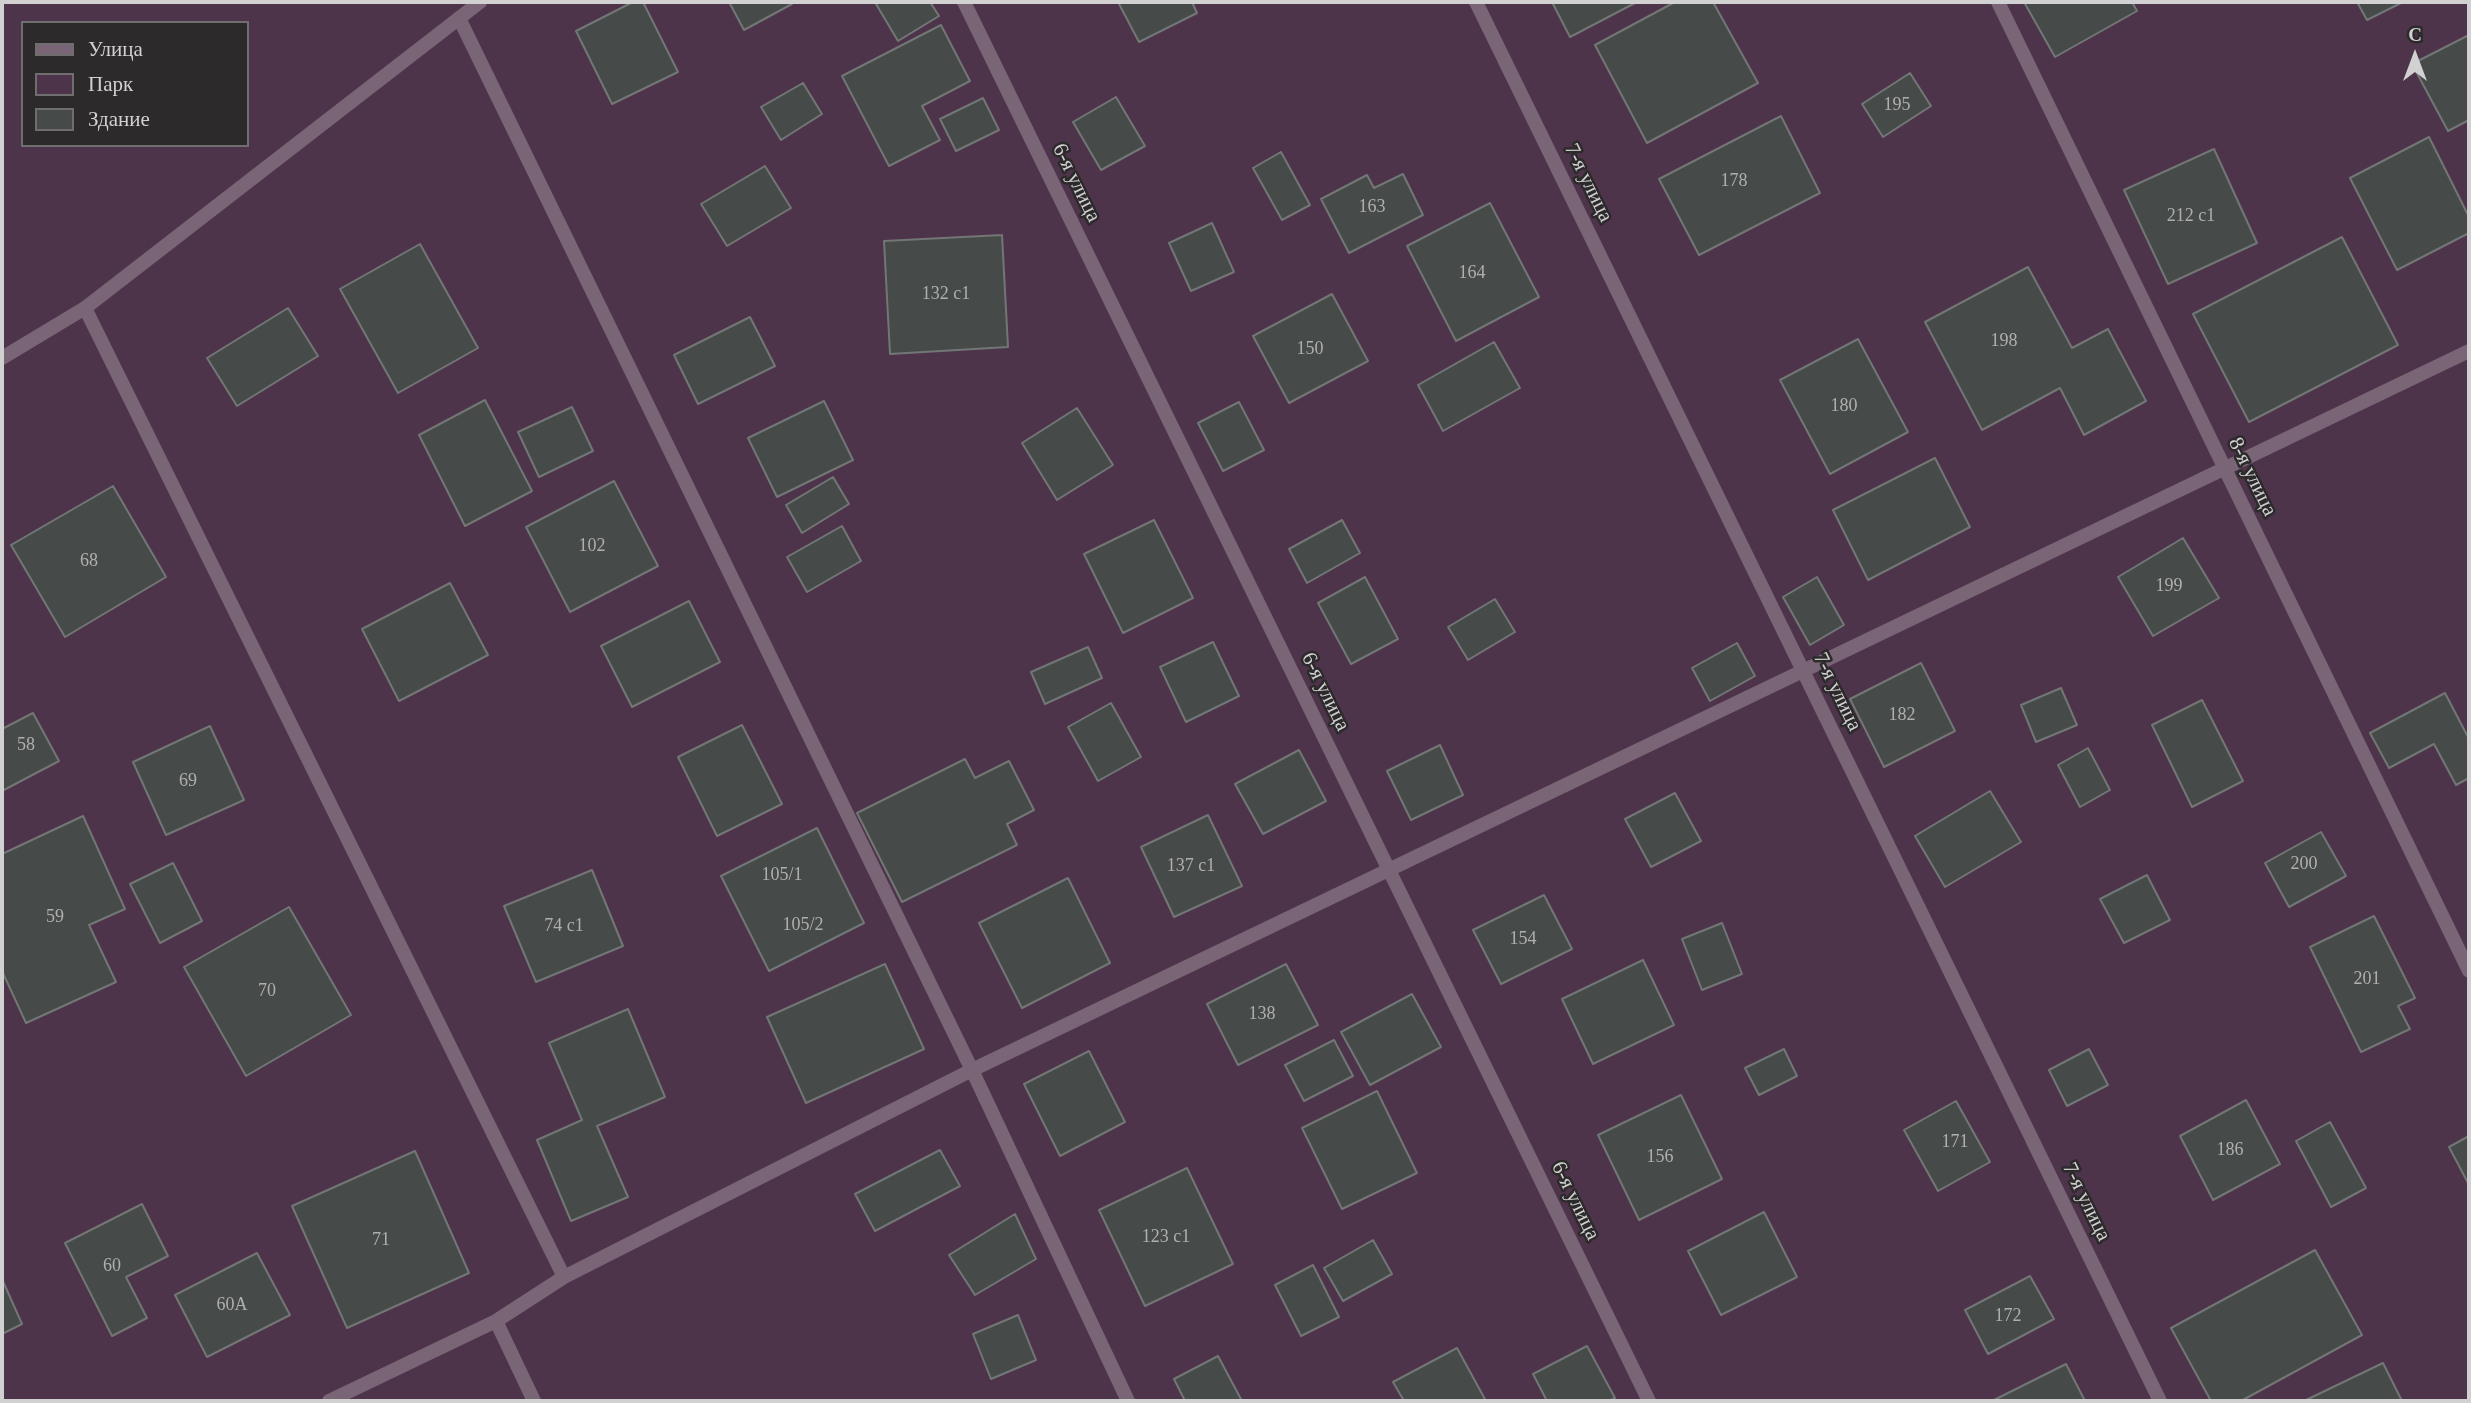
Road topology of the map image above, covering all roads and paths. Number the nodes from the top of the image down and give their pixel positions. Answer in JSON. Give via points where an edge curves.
{"nodes":[{"id":1,"x":480,"y":2,"type":"edge"},
{"id":2,"x":964,"y":2,"type":"edge"},
{"id":3,"x":1476,"y":2,"type":"edge"},
{"id":4,"x":1998,"y":2,"type":"edge"},
{"id":5,"x":459,"y":18,"type":"junction"},
{"id":6,"x":85,"y":308,"type":"junction"},
{"id":7,"x":2469,"y":351,"type":"edge"},
{"id":8,"x":2,"y":358,"type":"edge"},
{"id":9,"x":2225,"y":468,"type":"junction"},
{"id":10,"x":1803,"y":671,"type":"junction"},
{"id":11,"x":1389,"y":869,"type":"junction"},
{"id":12,"x":2469,"y":971,"type":"edge"},
{"id":13,"x":972,"y":1070,"type":"junction"},
{"id":14,"x":564,"y":1277,"type":"junction"},
{"id":15,"x":496,"y":1321,"type":"junction"},
{"id":16,"x":329,"y":1401,"type":"edge"},
{"id":17,"x":534,"y":1401,"type":"edge"},
{"id":18,"x":1128,"y":1401,"type":"edge"},
{"id":19,"x":1649,"y":1401,"type":"edge"},
{"id":20,"x":2160,"y":1401,"type":"edge"}],
"edges":[{"from":1,"to":5,"type":"street"},
{"from":2,"to":11,"type":"street","name":"6-я улица"},
{"from":3,"to":10,"type":"street","name":"7-я улица"},
{"from":4,"to":9,"type":"street","name":"8-я улица"},
{"from":5,"to":6,"type":"street"},
{"from":5,"to":13,"type":"street"},
{"from":6,"to":8,"type":"street"},
{"from":6,"to":14,"type":"street"},
{"from":7,"to":9,"type":"street"},
{"from":9,"to":10,"type":"street"},
{"from":9,"to":12,"type":"street","name":"8-я улица"},
{"from":10,"to":11,"type":"street"},
{"from":10,"to":20,"type":"street","name":"7-я улица"},
{"from":11,"to":13,"type":"street"},
{"from":11,"to":19,"type":"street","name":"6-я улица"},
{"from":13,"to":14,"type":"street"},
{"from":13,"to":18,"type":"street"},
{"from":14,"to":15,"type":"street"},
{"from":15,"to":16,"type":"street"},
{"from":15,"to":17,"type":"street"}]}
